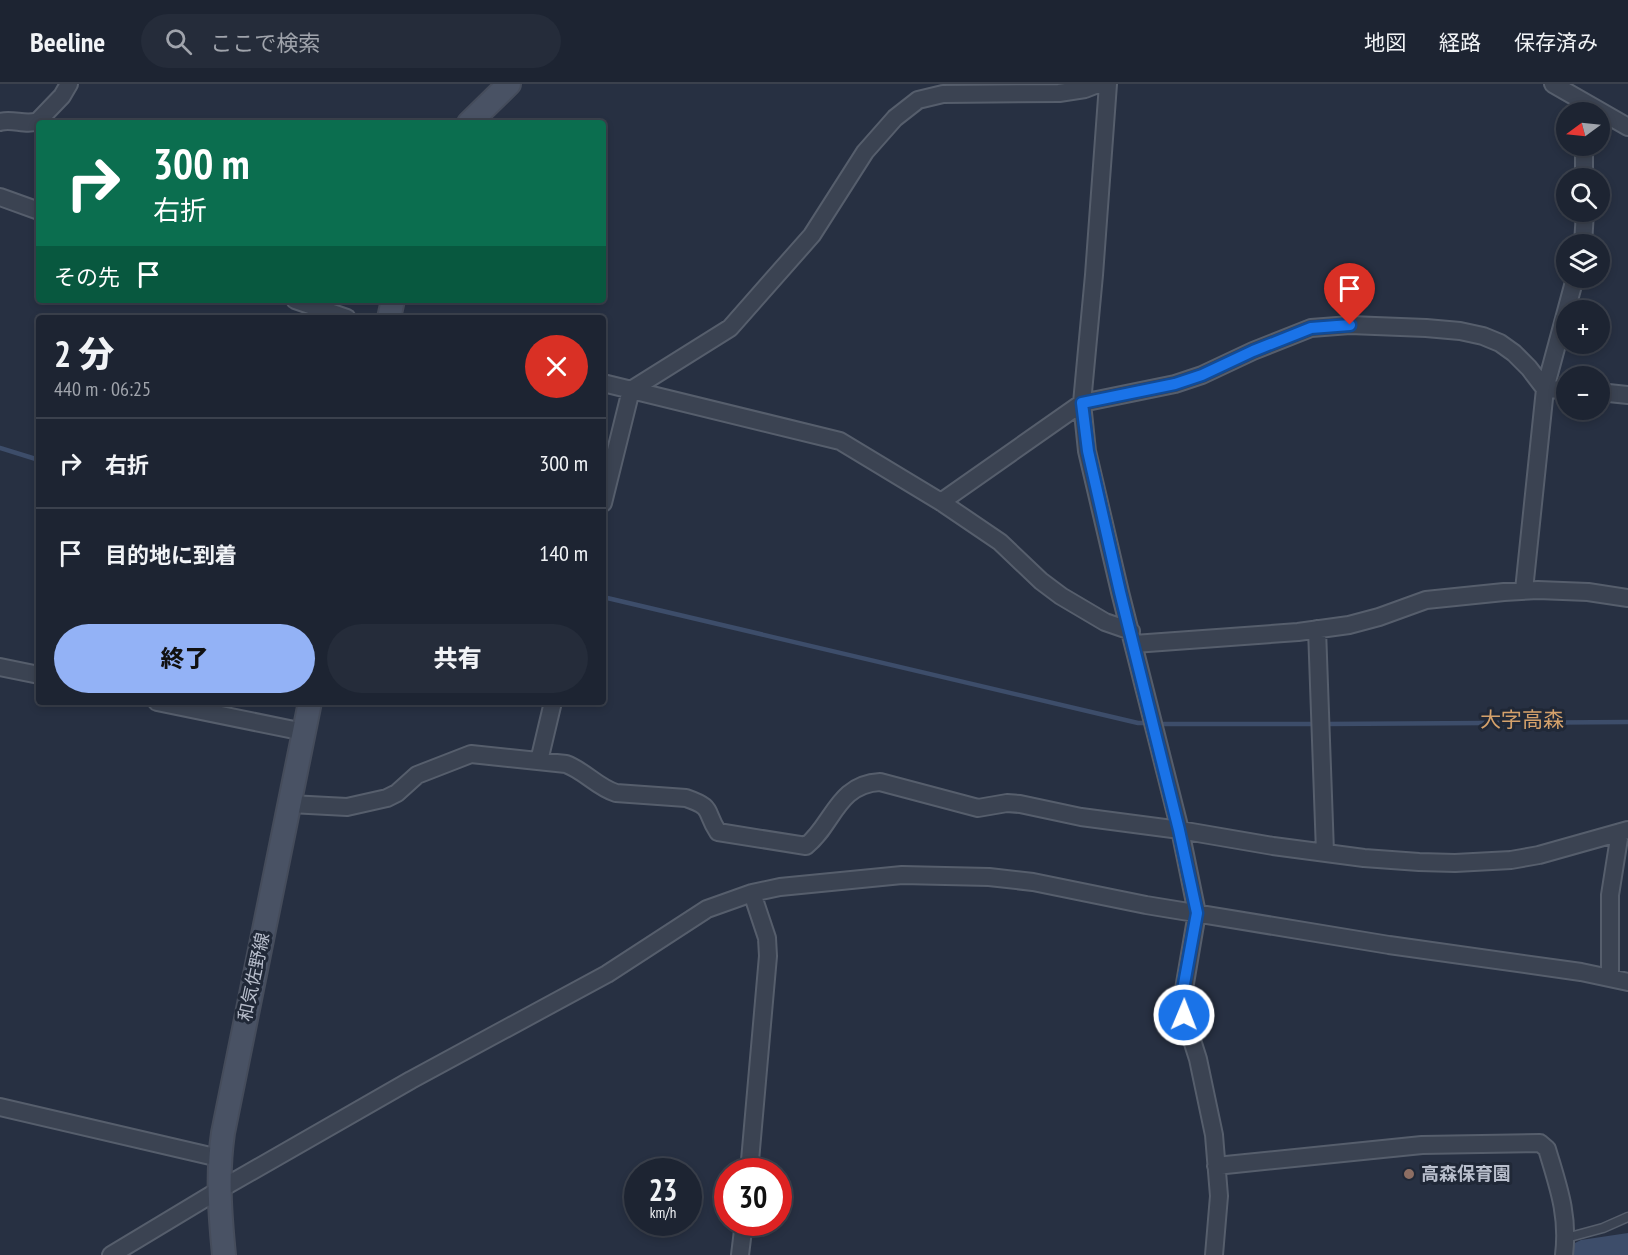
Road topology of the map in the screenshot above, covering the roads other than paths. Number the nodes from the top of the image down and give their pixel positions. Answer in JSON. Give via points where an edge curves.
{"nodes":[{"id":1,"x":69,"y":84,"type":"edge"},
{"id":2,"x":509,"y":84,"type":"edge"},
{"id":3,"x":1098,"y":84,"type":"edge"},
{"id":4,"x":1108,"y":84,"type":"edge"},
{"id":5,"x":1553,"y":84,"type":"edge"},
{"id":6,"x":1577,"y":102,"type":"edge"},
{"id":7,"x":1610,"y":119,"type":"edge"},
{"id":8,"x":39,"y":120,"type":"edge"},
{"id":9,"x":472,"y":120,"type":"edge"},
{"id":10,"x":0,"y":122,"type":"edge"},
{"id":11,"x":36,"y":122,"type":"edge"},
{"id":12,"x":1628,"y":127,"type":"edge"},
{"id":13,"x":0,"y":197,"type":"edge"},
{"id":14,"x":36,"y":210,"type":"edge"},
{"id":15,"x":1572,"y":288,"type":"edge"},
{"id":16,"x":304,"y":303,"type":"edge"},
{"id":17,"x":338,"y":315,"type":"edge"},
{"id":18,"x":606,"y":384,"type":"edge"},
{"id":19,"x":1545,"y":389,"type":"junction"},
{"id":20,"x":631,"y":390,"type":"junction"},
{"id":21,"x":1556,"y":390,"type":"edge"},
{"id":22,"x":1610,"y":393,"type":"edge"},
{"id":23,"x":1628,"y":394,"type":"edge"},
{"id":24,"x":1082,"y":403,"type":"junction"},
{"id":25,"x":606,"y":491,"type":"edge"},
{"id":26,"x":941,"y":502,"type":"junction"},
{"id":27,"x":1524,"y":590,"type":"junction"},
{"id":28,"x":1628,"y":598,"type":"edge"},
{"id":29,"x":1317,"y":629,"type":"junction"},
{"id":30,"x":1132,"y":638,"type":"junction"},
{"id":31,"x":0,"y":667,"type":"edge"},
{"id":32,"x":36,"y":674,"type":"edge"},
{"id":33,"x":173,"y":705,"type":"edge"},
{"id":34,"x":309,"y":705,"type":"edge"},
{"id":35,"x":553,"y":705,"type":"edge"},
{"id":36,"x":304,"y":732,"type":"junction"},
{"id":37,"x":539,"y":761,"type":"junction"},
{"id":38,"x":290,"y":804,"type":"junction"},
{"id":39,"x":1179,"y":830,"type":"junction"},
{"id":40,"x":1624,"y":831,"type":"edge"},
{"id":41,"x":1325,"y":852,"type":"junction"},
{"id":42,"x":752,"y":893,"type":"junction"},
{"id":43,"x":1197,"y":913,"type":"junction"},
{"id":44,"x":1610,"y":978,"type":"junction"},
{"id":45,"x":1628,"y":982,"type":"edge"},
{"id":46,"x":0,"y":1107,"type":"edge"},
{"id":47,"x":219,"y":1158,"type":"junction"},
{"id":48,"x":749,"y":1158,"type":"edge"},
{"id":49,"x":1216,"y":1166,"type":"junction"},
{"id":50,"x":219,"y":1190,"type":"junction"},
{"id":51,"x":1628,"y":1217,"type":"edge"},
{"id":52,"x":742,"y":1236,"type":"edge"},
{"id":53,"x":1565,"y":1247,"type":"edge"},
{"id":54,"x":111,"y":1255,"type":"edge"},
{"id":55,"x":224,"y":1255,"type":"edge"},
{"id":56,"x":740,"y":1255,"type":"edge"},
{"id":57,"x":1214,"y":1255,"type":"edge"}],
"edges":[{"from":1,"to":8,"type":"street"},
{"from":2,"to":9,"type":"main road"},
{"from":3,"to":20,"type":"street","via":[[1059,93],[943,94],[918,100],[895,118],[866,152],[812,235],[730,328]]},
{"from":4,"to":24,"type":"street"},
{"from":5,"to":6,"type":"street"},
{"from":7,"to":12,"type":"street"},
{"from":10,"to":11,"type":"street"},
{"from":13,"to":14,"type":"street"},
{"from":15,"to":19,"type":"street"},
{"from":16,"to":17,"type":"street"},
{"from":18,"to":20,"type":"street"},
{"from":19,"to":21,"type":"street"},
{"from":19,"to":24,"type":"street","via":[[1514,353],[1483,336],[1426,328],[1326,326],[1297,333],[1175,384]]},
{"from":19,"to":27,"type":"street"},
{"from":20,"to":25,"type":"street"},
{"from":20,"to":26,"type":"street","via":[[840,441]]},
{"from":22,"to":23,"type":"street"},
{"from":24,"to":26,"type":"street"},
{"from":24,"to":30,"type":"street","via":[[1088,451]]},
{"from":26,"to":30,"type":"street","via":[[1000,542],[1061,596]]},
{"from":27,"to":28,"type":"street"},
{"from":27,"to":29,"type":"street","via":[[1426,600],[1349,625]]},
{"from":29,"to":30,"type":"street"},
{"from":29,"to":41,"type":"street"},
{"from":30,"to":39,"type":"street"},
{"from":31,"to":32,"type":"street"},
{"from":33,"to":36,"type":"street"},
{"from":34,"to":36,"type":"main road","name":"和気佐野線"},
{"from":35,"to":37,"type":"street"},
{"from":36,"to":38,"type":"main road","name":"和気佐野線"},
{"from":37,"to":38,"type":"street","via":[[471,754],[417,775],[391,796],[376,801],[347,807]]},
{"from":37,"to":39,"type":"street","via":[[577,768],[605,790],[616,793],[695,801],[708,809],[718,832],[806,846],[832,812],[866,782],[880,782],[978,808],[1020,804]]},
{"from":38,"to":47,"type":"main road","name":"和気佐野線"},
{"from":39,"to":41,"type":"street"},
{"from":39,"to":43,"type":"street"},
{"from":40,"to":41,"type":"street","via":[[1539,855],[1488,861],[1419,862]]},
{"from":40,"to":44,"type":"street","via":[[1610,896]]},
{"from":42,"to":43,"type":"street","via":[[902,875],[989,877]]},
{"from":42,"to":48,"type":"street","via":[[767,938],[768,956]]},
{"from":42,"to":50,"type":"street","via":[[708,909],[570,995]]},
{"from":43,"to":44,"type":"street"},
{"from":43,"to":49,"type":"street","via":[[1182,995],[1215,1135]]},
{"from":44,"to":45,"type":"street"},
{"from":46,"to":47,"type":"street"},
{"from":47,"to":50,"type":"main road","name":"和気佐野線"},
{"from":49,"to":53,"type":"street","via":[[1422,1145],[1540,1143],[1547,1149],[1564,1205]]},
{"from":49,"to":57,"type":"street","via":[[1219,1196]]},
{"from":50,"to":54,"type":"street"},
{"from":50,"to":55,"type":"main road","name":"和気佐野線"},
{"from":51,"to":53,"type":"lane"},
{"from":52,"to":56,"type":"street"}]}
